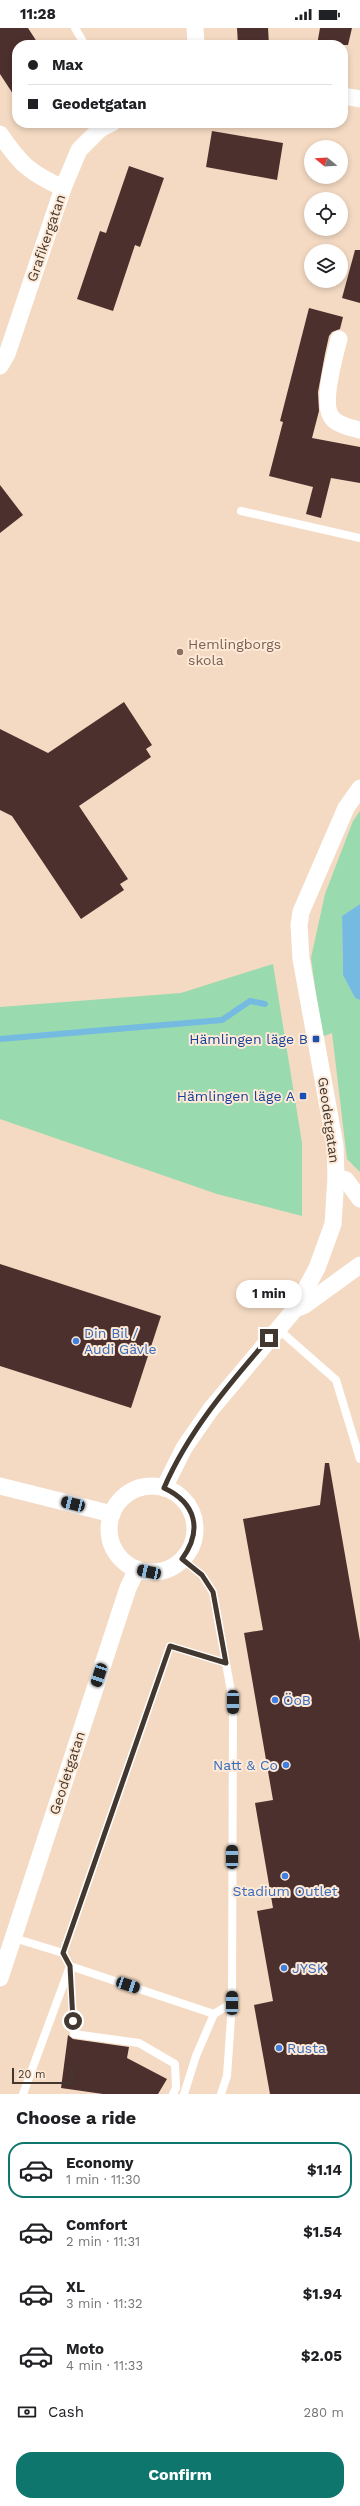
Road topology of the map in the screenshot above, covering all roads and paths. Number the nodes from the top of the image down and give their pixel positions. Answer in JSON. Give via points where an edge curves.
{"nodes":[{"id":1,"x":75,"y":28,"type":"edge"},
{"id":2,"x":196,"y":28,"type":"edge"},
{"id":3,"x":82,"y":40,"type":"edge"},
{"id":4,"x":196,"y":40,"type":"edge"},
{"id":5,"x":348,"y":97,"type":"edge"},
{"id":6,"x":360,"y":99,"type":"edge"},
{"id":7,"x":102,"y":128,"type":"edge"},
{"id":8,"x":0,"y":134,"type":"edge"},
{"id":9,"x":63,"y":188,"type":"junction"},
{"id":10,"x":340,"y":339,"type":"dead end"},
{"id":11,"x":0,"y":366,"type":"edge"},
{"id":12,"x":360,"y":430,"type":"edge"},
{"id":13,"x":241,"y":511,"type":"dead end"},
{"id":14,"x":360,"y":538,"type":"edge"},
{"id":15,"x":360,"y":788,"type":"edge"},
{"id":16,"x":336,"y":1177,"type":"junction"},
{"id":17,"x":360,"y":1199,"type":"edge"},
{"id":18,"x":360,"y":1266,"type":"edge"},
{"id":19,"x":295,"y":1309,"type":"junction"},
{"id":20,"x":277,"y":1328,"type":"junction"},
{"id":21,"x":360,"y":1459,"type":"edge"},
{"id":22,"x":0,"y":1486,"type":"edge"},
{"id":23,"x":164,"y":1488,"type":"junction"},
{"id":24,"x":112,"y":1514,"type":"junction"},
{"id":25,"x":182,"y":1559,"type":"junction"},
{"id":26,"x":138,"y":1570,"type":"junction"},
{"id":27,"x":226,"y":1663,"type":"junction"},
{"id":28,"x":14,"y":1938,"type":"junction"},
{"id":29,"x":63,"y":1953,"type":"junction"},
{"id":30,"x":70,"y":1966,"type":"junction"},
{"id":31,"x":0,"y":1978,"type":"edge"},
{"id":32,"x":232,"y":2003,"type":"junction"},
{"id":33,"x":214,"y":2014,"type":"junction"},
{"id":34,"x":23,"y":2094,"type":"edge"},
{"id":35,"x":173,"y":2094,"type":"edge"},
{"id":36,"x":184,"y":2094,"type":"edge"},
{"id":37,"x":221,"y":2094,"type":"edge"}],
"edges":[{"from":1,"to":3,"type":"lane"},
{"from":2,"to":4,"type":"street"},
{"from":5,"to":6,"type":"street"},
{"from":7,"to":9,"type":"street","name":"Grafikergatan","via":[[79,150]]},
{"from":8,"to":9,"type":"street","via":[[15,157],[35,175]]},
{"from":9,"to":11,"type":"street","name":"Grafikergatan","via":[[8,354]]},
{"from":10,"to":12,"type":"street","via":[[331,369],[329,413],[333,420]]},
{"from":13,"to":14,"type":"lane"},
{"from":15,"to":16,"type":"street","name":"Geodetgatan","via":[[346,808],[301,912],[299,925],[301,959],[335,1145]]},
{"from":16,"to":17,"type":"street","via":[[346,1180]]},
{"from":16,"to":19,"type":"street","name":"Geodetgatan","via":[[333,1224],[317,1268]]},
{"from":18,"to":19,"type":"street","via":[[305,1305]]},
{"from":19,"to":20,"type":"street","name":"Geodetgatan"},
{"from":20,"to":21,"type":"lane","via":[[336,1380]]},
{"from":20,"to":23,"type":"street","name":"Geodetgatan","via":[[211,1409],[184,1448]]},
{"from":22,"to":24,"type":"street"},
{"from":23,"to":24,"type":"street","via":[[139,1488],[127,1494]]},
{"from":23,"to":25,"type":"street","via":[[185,1502],[194,1524],[194,1537]]},
{"from":24,"to":26,"type":"street","via":[[109,1527],[110,1541],[125,1563]]},
{"from":25,"to":26,"type":"street","via":[[162,1571]]},
{"from":25,"to":27,"type":"lane","via":[[202,1575],[213,1592]]},
{"from":26,"to":28,"type":"street","name":"Geodetgatan","via":[[128,1588]]},
{"from":27,"to":29,"type":"lane","via":[[170,1646]]},
{"from":27,"to":32,"type":"lane","via":[[233,1702]]},
{"from":28,"to":29,"type":"lane"},
{"from":28,"to":31,"type":"street","name":"Geodetgatan"},
{"from":29,"to":30,"type":"lane"},
{"from":30,"to":33,"type":"lane"},
{"from":30,"to":34,"type":"lane"},
{"from":30,"to":35,"type":"lane","via":[[74,2034],[139,2043],[175,2064],[176,2088]]},
{"from":32,"to":33,"type":"lane"},
{"from":32,"to":37,"type":"lane","via":[[227,2076]]},
{"from":33,"to":36,"type":"lane","via":[[196,2056]]}]}
